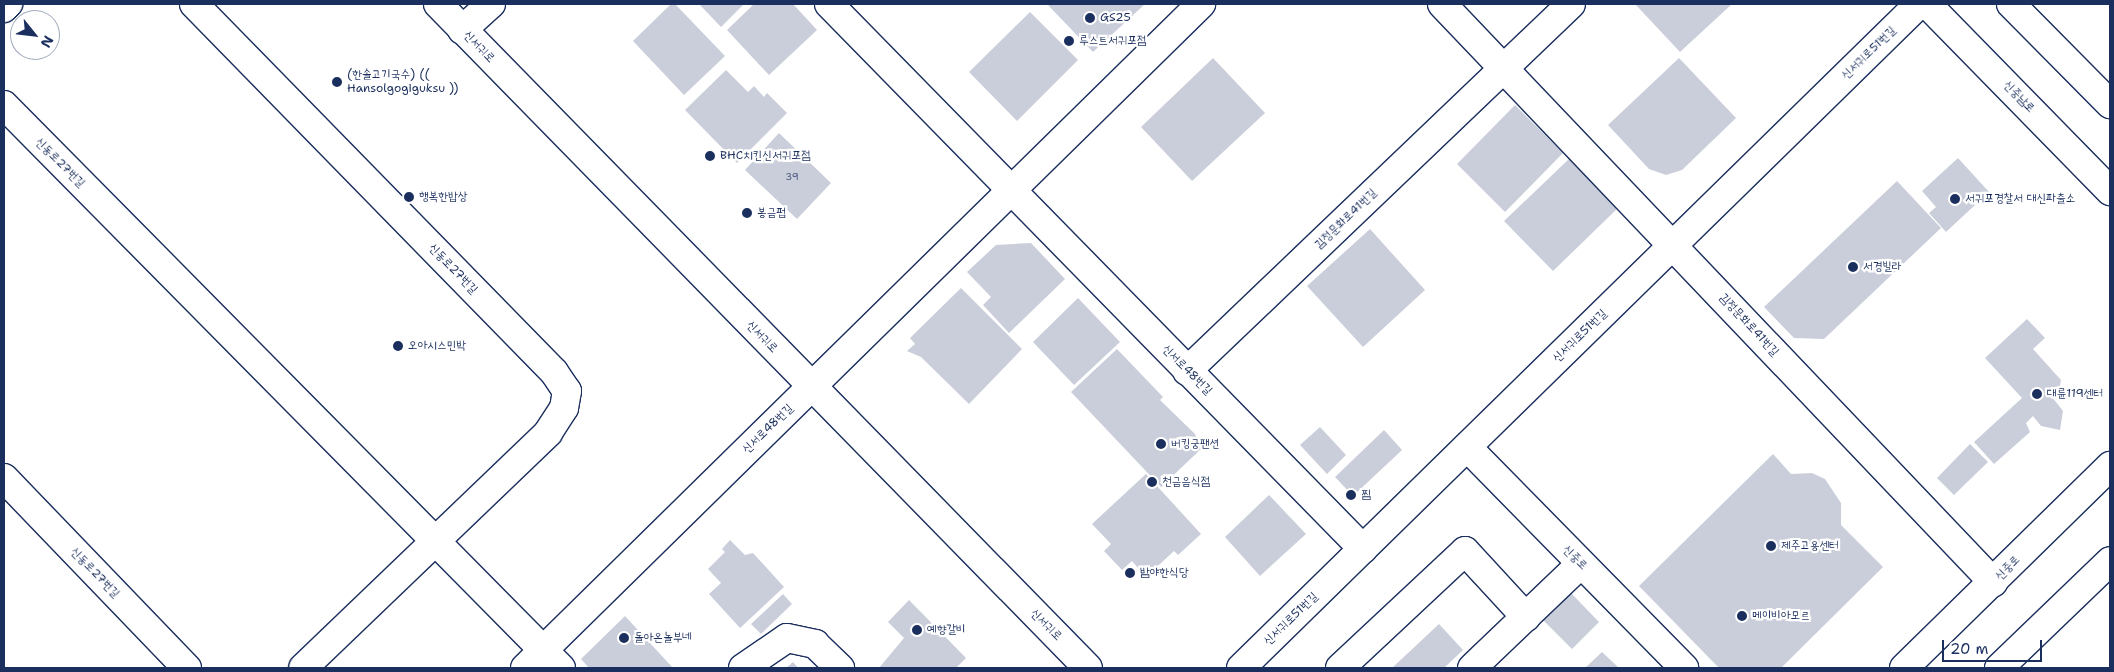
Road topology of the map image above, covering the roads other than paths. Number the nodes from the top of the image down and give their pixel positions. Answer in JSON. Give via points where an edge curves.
{"nodes":[{"id":1,"x":8,"y":4,"type":"edge"},
{"id":2,"x":194,"y":4,"type":"edge"},
{"id":3,"x":438,"y":4,"type":"edge"},
{"id":4,"x":490,"y":4,"type":"edge"},
{"id":5,"x":829,"y":4,"type":"edge"},
{"id":6,"x":1201,"y":4,"type":"edge"},
{"id":7,"x":1442,"y":4,"type":"edge"},
{"id":8,"x":1572,"y":4,"type":"edge"},
{"id":9,"x":1919,"y":4,"type":"edge"},
{"id":10,"x":1927,"y":4,"type":"edge"},
{"id":11,"x":2011,"y":4,"type":"edge"},
{"id":12,"x":4,"y":8,"type":"edge"},
{"id":13,"x":462,"y":30,"type":"junction"},
{"id":14,"x":1504,"y":67,"type":"junction"},
{"id":15,"x":2110,"y":104,"type":"edge"},
{"id":16,"x":4,"y":105,"type":"edge"},
{"id":17,"x":1011,"y":191,"type":"junction"},
{"id":18,"x":2110,"y":191,"type":"edge"},
{"id":19,"x":1673,"y":245,"type":"junction"},
{"id":20,"x":1188,"y":370,"type":"junction"},
{"id":21,"x":811,"y":387,"type":"junction"},
{"id":22,"x":1467,"y":447,"type":"junction"},
{"id":23,"x":2110,"y":466,"type":"edge"},
{"id":24,"x":4,"y":478,"type":"edge"},
{"id":25,"x":433,"y":540,"type":"junction"},
{"id":26,"x":1363,"y":549,"type":"junction"},
{"id":27,"x":2110,"y":561,"type":"edge"},
{"id":28,"x":1582,"y":564,"type":"junction"},
{"id":29,"x":1993,"y":582,"type":"junction"},
{"id":30,"x":1526,"y":617,"type":"junction"},
{"id":31,"x":543,"y":662,"type":"edge"},
{"id":32,"x":187,"y":668,"type":"edge"},
{"id":33,"x":303,"y":668,"type":"edge"},
{"id":34,"x":743,"y":668,"type":"edge"},
{"id":35,"x":840,"y":668,"type":"edge"},
{"id":36,"x":1088,"y":668,"type":"edge"},
{"id":37,"x":1241,"y":668,"type":"edge"},
{"id":38,"x":1340,"y":668,"type":"edge"},
{"id":39,"x":1472,"y":668,"type":"edge"},
{"id":40,"x":1684,"y":668,"type":"edge"},
{"id":41,"x":1904,"y":668,"type":"edge"},
{"id":42,"x":1999,"y":668,"type":"edge"}],
"edges":[{"from":1,"to":12,"type":"street"},
{"from":2,"to":25,"type":"street","name":"신동로27번길","via":[[554,372],[567,391],[564,408],[548,432]]},
{"from":3,"to":13,"type":"street","name":"신서귀로"},
{"from":4,"to":13,"type":"street"},
{"from":5,"to":17,"type":"street","name":"신서로48번길"},
{"from":6,"to":17,"type":"street","name":"신서로48번길"},
{"from":7,"to":14,"type":"street","name":"김정문화로41번길"},
{"from":8,"to":14,"type":"street","name":"김정문화로41번길"},
{"from":9,"to":19,"type":"street","name":"신서귀로51번길"},
{"from":10,"to":18,"type":"street","name":"신중남로"},
{"from":11,"to":15,"type":"street"},
{"from":13,"to":21,"type":"street","name":"신서귀로"},
{"from":14,"to":19,"type":"street","name":"김정문화로41번길"},
{"from":14,"to":20,"type":"street","name":"김정문화로41번길"},
{"from":16,"to":25,"type":"street","name":"신동로27번길"},
{"from":17,"to":20,"type":"street","name":"신서로48번길"},
{"from":17,"to":21,"type":"street","name":"신서로48번길"},
{"from":19,"to":22,"type":"street","name":"신서귀로51번길"},
{"from":19,"to":29,"type":"street","name":"김정문화로41번길"},
{"from":20,"to":26,"type":"street","name":"신서로48번길"},
{"from":21,"to":31,"type":"street","name":"신서로48번길"},
{"from":21,"to":36,"type":"street","name":"신서귀로"},
{"from":22,"to":26,"type":"street","name":"신서귀로51번길"},
{"from":22,"to":28,"type":"street","name":"신중로"},
{"from":23,"to":29,"type":"street","name":"신중로"},
{"from":24,"to":32,"type":"street","name":"신동로27번길"},
{"from":25,"to":31,"type":"street","name":"신동로27번길"},
{"from":25,"to":33,"type":"street","name":"신동로27번길"},
{"from":26,"to":37,"type":"street","name":"신서귀로51번길"},
{"from":27,"to":42,"type":"street"},
{"from":28,"to":30,"type":"street"},
{"from":28,"to":40,"type":"street","name":"신중로"},
{"from":29,"to":41,"type":"street","name":"신중로"},
{"from":30,"to":38,"type":"street","via":[[1465,551]]},
{"from":30,"to":39,"type":"street"},
{"from":34,"to":35,"type":"street","via":[[787,638],[815,644]]}]}
